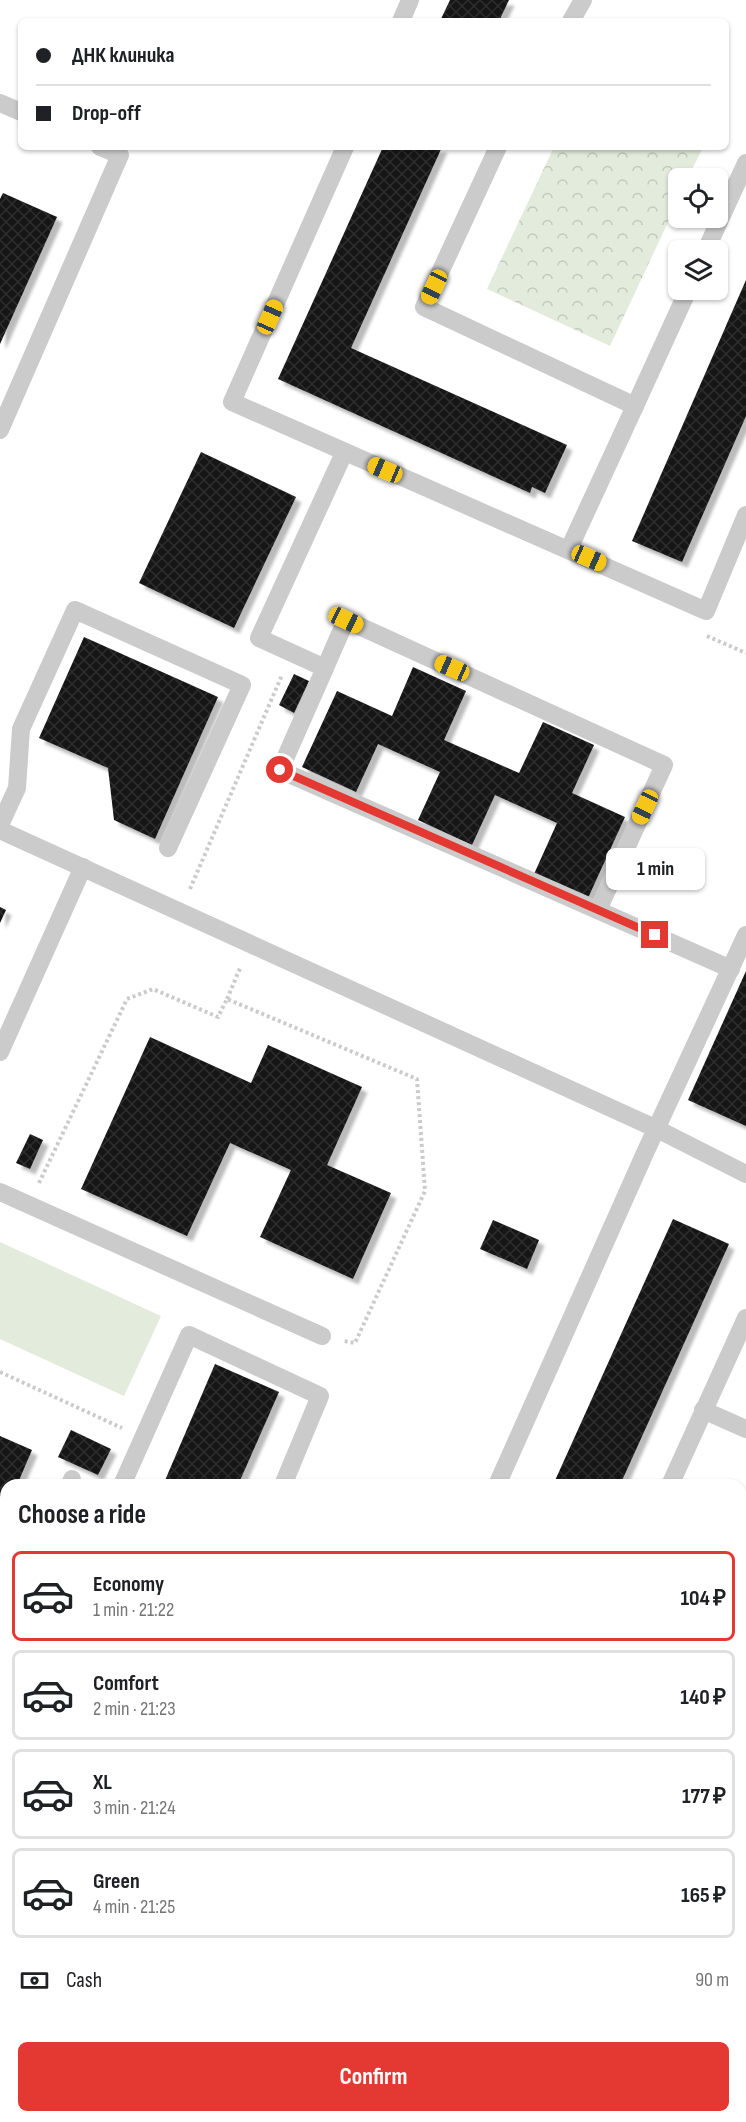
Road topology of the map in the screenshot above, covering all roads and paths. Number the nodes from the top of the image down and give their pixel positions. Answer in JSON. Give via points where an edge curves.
{"nodes":[{"id":1,"x":410,"y":0,"type":"edge"},
{"id":2,"x":583,"y":0,"type":"edge"},
{"id":3,"x":402,"y":18,"type":"edge"},
{"id":4,"x":573,"y":18,"type":"edge"},
{"id":5,"x":0,"y":103,"type":"edge"},
{"id":6,"x":18,"y":111,"type":"edge"},
{"id":7,"x":108,"y":150,"type":"edge"},
{"id":8,"x":344,"y":150,"type":"edge"},
{"id":9,"x":497,"y":150,"type":"edge"},
{"id":10,"x":746,"y":163,"type":"edge"},
{"id":11,"x":711,"y":240,"type":"edge"},
{"id":12,"x":683,"y":300,"type":"edge"},
{"id":13,"x":635,"y":406,"type":"junction"},
{"id":14,"x":0,"y":430,"type":"edge"},
{"id":15,"x":344,"y":453,"type":"junction"},
{"id":16,"x":746,"y":515,"type":"edge"},
{"id":17,"x":569,"y":549,"type":"junction"},
{"id":18,"x":291,"y":653,"type":"junction"},
{"id":19,"x":325,"y":668,"type":"junction"},
{"id":20,"x":0,"y":825,"type":"edge"},
{"id":21,"x":0,"y":830,"type":"edge"},
{"id":22,"x":168,"y":848,"type":"dead end"},
{"id":23,"x":83,"y":867,"type":"junction"},
{"id":24,"x":598,"y":910,"type":"junction"},
{"id":25,"x":180,"y":912,"type":"junction"},
{"id":26,"x":746,"y":935,"type":"edge"},
{"id":27,"x":257,"y":947,"type":"junction"},
{"id":28,"x":731,"y":969,"type":"junction"},
{"id":29,"x":227,"y":999,"type":"junction"},
{"id":30,"x":0,"y":1052,"type":"edge"},
{"id":31,"x":657,"y":1129,"type":"junction"},
{"id":32,"x":746,"y":1174,"type":"edge"},
{"id":33,"x":0,"y":1192,"type":"edge"},
{"id":34,"x":28,"y":1205,"type":"junction"},
{"id":35,"x":746,"y":1318,"type":"edge"},
{"id":36,"x":322,"y":1336,"type":"joint"},
{"id":37,"x":0,"y":1372,"type":"edge"},
{"id":38,"x":704,"y":1410,"type":"junction"},
{"id":39,"x":746,"y":1429,"type":"edge"},
{"id":40,"x":143,"y":1437,"type":"junction"},
{"id":41,"x":125,"y":1479,"type":"edge"},
{"id":42,"x":285,"y":1479,"type":"edge"},
{"id":43,"x":500,"y":1479,"type":"edge"},
{"id":44,"x":673,"y":1479,"type":"edge"}],
"edges":[{"from":1,"to":3,"type":"lane"},
{"from":2,"to":4,"type":"lane"},
{"from":5,"to":6,"type":"lane"},
{"from":7,"to":14,"type":"lane","via":[[120,155]]},
{"from":8,"to":15,"type":"lane","via":[[232,402]]},
{"from":9,"to":13,"type":"lane","via":[[424,307]]},
{"from":10,"to":11,"type":"lane"},
{"from":12,"to":13,"type":"lane"},
{"from":13,"to":17,"type":"lane"},
{"from":15,"to":17,"type":"lane"},
{"from":15,"to":18,"type":"lane","via":[[259,638]]},
{"from":16,"to":17,"type":"lane","via":[[706,611]]},
{"from":18,"to":19,"type":"lane"},
{"from":18,"to":25,"type":"path"},
{"from":19,"to":24,"type":"lane","via":[[280,770]]},
{"from":19,"to":24,"type":"lane","via":[[346,620],[664,765]]},
{"from":20,"to":22,"type":"lane","via":[[17,788],[21,729],[75,610],[242,685]]},
{"from":21,"to":23,"type":"lane"},
{"from":23,"to":25,"type":"lane"},
{"from":23,"to":30,"type":"lane"},
{"from":24,"to":28,"type":"lane"},
{"from":25,"to":27,"type":"lane"},
{"from":26,"to":28,"type":"lane"},
{"from":27,"to":29,"type":"path","via":[[243,963]]},
{"from":27,"to":31,"type":"lane"},
{"from":28,"to":31,"type":"lane"},
{"from":29,"to":34,"type":"path","via":[[218,1017],[153,988],[127,999]]},
{"from":29,"to":36,"type":"path","via":[[417,1079],[425,1191],[355,1343]]},
{"from":31,"to":32,"type":"lane"},
{"from":31,"to":43,"type":"lane"},
{"from":33,"to":34,"type":"lane"},
{"from":34,"to":36,"type":"lane"},
{"from":35,"to":38,"type":"lane"},
{"from":37,"to":40,"type":"path"},
{"from":38,"to":39,"type":"lane"},
{"from":38,"to":44,"type":"lane"},
{"from":40,"to":41,"type":"lane"},
{"from":40,"to":42,"type":"lane","via":[[189,1335],[320,1396]]}]}
